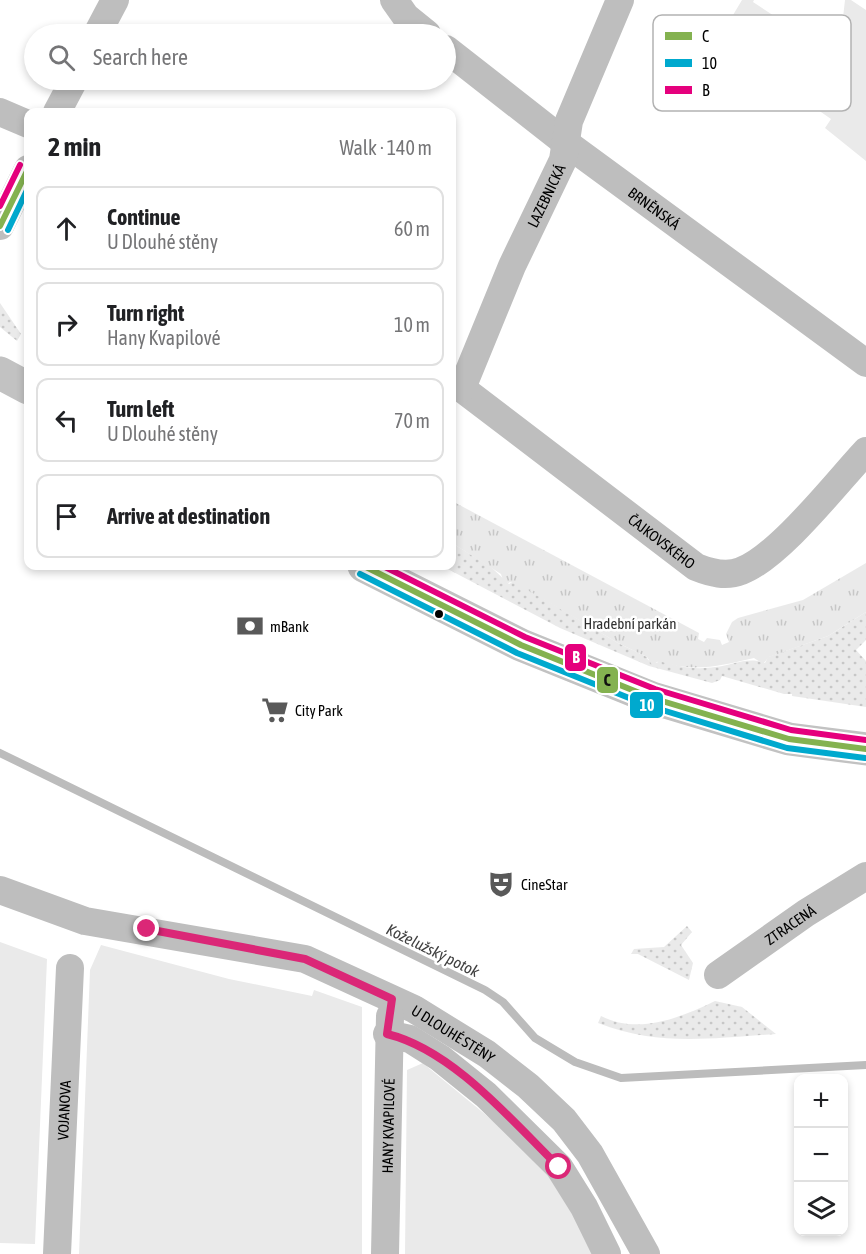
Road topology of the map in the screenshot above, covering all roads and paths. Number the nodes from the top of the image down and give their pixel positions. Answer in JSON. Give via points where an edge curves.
{"nodes":[{"id":1,"x":115,"y":0,"type":"edge"},
{"id":2,"x":394,"y":0,"type":"edge"},
{"id":3,"x":620,"y":0,"type":"edge"},
{"id":4,"x":102,"y":24,"type":"edge"},
{"id":5,"x":415,"y":24,"type":"edge"},
{"id":6,"x":456,"y":57,"type":"edge"},
{"id":7,"x":69,"y":90,"type":"edge"},
{"id":8,"x":59,"y":108,"type":"edge"},
{"id":9,"x":0,"y":112,"type":"edge"},
{"id":10,"x":24,"y":122,"type":"edge"},
{"id":11,"x":566,"y":143,"type":"junction"},
{"id":12,"x":24,"y":177,"type":"edge"},
{"id":13,"x":0,"y":226,"type":"edge"},
{"id":14,"x":866,"y":363,"type":"edge"},
{"id":15,"x":0,"y":373,"type":"edge"},
{"id":16,"x":457,"y":384,"type":"edge"},
{"id":17,"x":24,"y":386,"type":"edge"},
{"id":18,"x":866,"y":451,"type":"edge"},
{"id":19,"x":372,"y":570,"type":"edge"},
{"id":20,"x":866,"y":749,"type":"edge"},
{"id":21,"x":866,"y":876,"type":"edge"},
{"id":22,"x":0,"y":890,"type":"edge"},
{"id":23,"x":70,"y":968,"type":"dead end"},
{"id":24,"x":718,"y":975,"type":"dead end"},
{"id":25,"x":392,"y":999,"type":"junction"},
{"id":26,"x":387,"y":1034,"type":"junction"},
{"id":27,"x":57,"y":1254,"type":"edge"},
{"id":28,"x":385,"y":1254,"type":"edge"},
{"id":29,"x":607,"y":1254,"type":"edge"},
{"id":30,"x":646,"y":1254,"type":"edge"}],
"edges":[{"from":1,"to":4,"type":"street"},
{"from":2,"to":5,"type":"street"},
{"from":3,"to":11,"type":"street","name":"LAZEBNICKÁ","via":[[569,121]]},
{"from":6,"to":11,"type":"street","name":"BRNĚNSKÁ"},
{"from":7,"to":8,"type":"street"},
{"from":9,"to":10,"type":"street"},
{"from":11,"to":14,"type":"street","name":"BRNĚNSKÁ"},
{"from":11,"to":16,"type":"street","name":"LAZEBNICKÁ","via":[[563,160]]},
{"from":12,"to":13,"type":"street"},
{"from":15,"to":17,"type":"main road"},
{"from":16,"to":18,"type":"street","name":"ČAJKOVSKÉHO","via":[[696,567],[711,573],[740,572],[751,566],[790,534]]},
{"from":19,"to":20,"type":"main road","via":[[521,645],[652,698],[789,739]]},
{"from":21,"to":24,"type":"street","name":"ZTRACENÁ"},
{"from":22,"to":25,"type":"street","name":"U DLOUHÉ STĚNY","via":[[85,921],[305,959]]},
{"from":23,"to":27,"type":"street","name":"VOJANOVA"},
{"from":25,"to":26,"type":"street","name":"HANY KVAPILOVÉ"},
{"from":25,"to":30,"type":"street","name":"U DLOUHÉ STĚNY","via":[[486,1054],[564,1120],[590,1154]]},
{"from":26,"to":28,"type":"street","name":"HANY KVAPILOVÉ"},
{"from":26,"to":29,"type":"street","name":"U DLOUHÉ STĚNY","via":[[410,1040],[440,1058],[486,1095],[559,1167]]}]}
